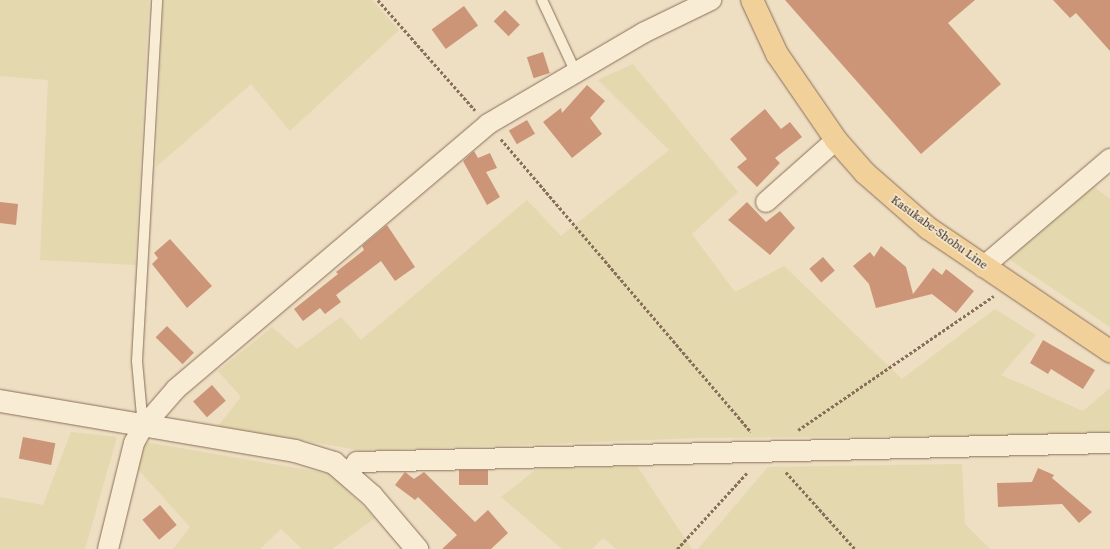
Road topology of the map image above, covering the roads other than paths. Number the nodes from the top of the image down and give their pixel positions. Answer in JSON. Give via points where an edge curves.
{"nodes":[{"id":1,"x":157,"y":0,"type":"edge"},
{"id":2,"x":542,"y":0,"type":"edge"},
{"id":3,"x":711,"y":0,"type":"edge"},
{"id":4,"x":752,"y":0,"type":"edge"},
{"id":5,"x":576,"y":73,"type":"junction"},
{"id":6,"x":836,"y":140,"type":"junction"},
{"id":7,"x":1110,"y":159,"type":"edge"},
{"id":8,"x":766,"y":202,"type":"dead end"},
{"id":9,"x":983,"y":267,"type":"junction"},
{"id":10,"x":1110,"y":351,"type":"edge"},
{"id":11,"x":0,"y":401,"type":"edge"},
{"id":12,"x":143,"y":427,"type":"junction"},
{"id":13,"x":1110,"y":443,"type":"edge"},
{"id":14,"x":350,"y":473,"type":"junction"},
{"id":15,"x":108,"y":549,"type":"edge"},
{"id":16,"x":417,"y":549,"type":"edge"}],
"edges":[{"from":1,"to":12,"type":"lane","via":[[137,361]]},
{"from":2,"to":5,"type":"lane"},
{"from":3,"to":5,"type":"street","via":[[643,33]]},
{"from":4,"to":6,"type":"main road","name":"Kasukabe-Shobu Line","via":[[777,54]]},
{"from":5,"to":12,"type":"street","via":[[488,124],[176,389]]},
{"from":6,"to":8,"type":"street"},
{"from":6,"to":9,"type":"main road","name":"Kasukabe-Shobu Line","via":[[895,202]]},
{"from":7,"to":9,"type":"street"},
{"from":9,"to":10,"type":"main road","name":"Kasukabe-Shobu Line"},
{"from":11,"to":12,"type":"street"},
{"from":12,"to":14,"type":"street","via":[[295,451],[334,463]]},
{"from":12,"to":15,"type":"street","via":[[134,443]]},
{"from":13,"to":14,"type":"street","via":[[357,462]]},
{"from":14,"to":16,"type":"street"}]}
